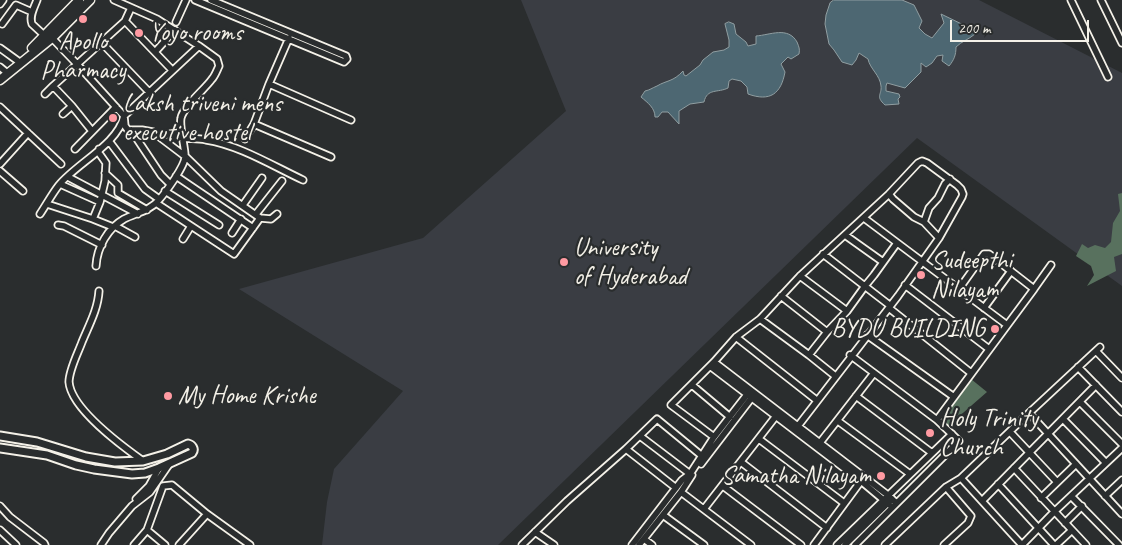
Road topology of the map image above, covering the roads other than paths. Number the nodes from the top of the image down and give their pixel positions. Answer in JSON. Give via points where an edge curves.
{"nodes":[{"id":1,"x":37,"y":0,"type":"edge"},
{"id":2,"x":90,"y":0,"type":"edge"},
{"id":3,"x":114,"y":0,"type":"edge"},
{"id":4,"x":186,"y":0,"type":"edge"},
{"id":5,"x":194,"y":0,"type":"edge"},
{"id":6,"x":211,"y":0,"type":"edge"},
{"id":7,"x":1071,"y":0,"type":"edge"},
{"id":8,"x":1101,"y":0,"type":"edge"},
{"id":9,"x":79,"y":4,"type":"edge"},
{"id":10,"x":131,"y":8,"type":"junction"},
{"id":11,"x":32,"y":12,"type":"junction"},
{"id":12,"x":125,"y":22,"type":"junction"},
{"id":13,"x":176,"y":22,"type":"dead end"},
{"id":14,"x":2,"y":24,"type":"dead end"},
{"id":15,"x":175,"y":30,"type":"junction"},
{"id":16,"x":48,"y":37,"type":"junction"},
{"id":17,"x":290,"y":37,"type":"junction"},
{"id":18,"x":101,"y":42,"type":"junction"},
{"id":19,"x":1122,"y":43,"type":"edge"},
{"id":20,"x":199,"y":46,"type":"junction"},
{"id":21,"x":0,"y":48,"type":"edge"},
{"id":22,"x":155,"y":52,"type":"junction"},
{"id":23,"x":18,"y":61,"type":"junction"},
{"id":24,"x":77,"y":64,"type":"junction"},
{"id":25,"x":172,"y":70,"type":"junction"},
{"id":26,"x":2,"y":71,"type":"edge"},
{"id":27,"x":1108,"y":77,"type":"dead end"},
{"id":28,"x":0,"y":80,"type":"edge"},
{"id":29,"x":269,"y":84,"type":"junction"},
{"id":30,"x":53,"y":86,"type":"junction"},
{"id":31,"x":149,"y":92,"type":"junction"},
{"id":32,"x":45,"y":94,"type":"dead end"},
{"id":33,"x":72,"y":106,"type":"junction"},
{"id":34,"x":0,"y":107,"type":"edge"},
{"id":35,"x":116,"y":107,"type":"junction"},
{"id":36,"x":63,"y":114,"type":"dead end"},
{"id":37,"x":124,"y":116,"type":"junction"},
{"id":38,"x":351,"y":120,"type":"dead end"},
{"id":39,"x":254,"y":124,"type":"junction"},
{"id":40,"x":131,"y":130,"type":"junction"},
{"id":41,"x":92,"y":131,"type":"junction"},
{"id":42,"x":28,"y":133,"type":"junction"},
{"id":43,"x":182,"y":138,"type":"junction"},
{"id":44,"x":245,"y":139,"type":"dead end"},
{"id":45,"x":109,"y":141,"type":"junction"},
{"id":46,"x":75,"y":149,"type":"dead end"},
{"id":47,"x":100,"y":149,"type":"junction"},
{"id":48,"x":186,"y":157,"type":"junction"},
{"id":49,"x":331,"y":157,"type":"dead end"},
{"id":50,"x":0,"y":164,"type":"edge"},
{"id":51,"x":61,"y":164,"type":"dead end"},
{"id":52,"x":0,"y":171,"type":"edge"},
{"id":53,"x":105,"y":172,"type":"junction"},
{"id":54,"x":176,"y":176,"type":"junction"},
{"id":55,"x":68,"y":177,"type":"junction"},
{"id":56,"x":262,"y":178,"type":"dead end"},
{"id":57,"x":950,"y":179,"type":"junction"},
{"id":58,"x":303,"y":180,"type":"dead end"},
{"id":59,"x":282,"y":181,"type":"dead end"},
{"id":60,"x":60,"y":184,"type":"junction"},
{"id":61,"x":170,"y":184,"type":"junction"},
{"id":62,"x":23,"y":190,"type":"dead end"},
{"id":63,"x":165,"y":191,"type":"junction"},
{"id":64,"x":102,"y":194,"type":"junction"},
{"id":65,"x":889,"y":194,"type":"junction"},
{"id":66,"x":158,"y":201,"type":"junction"},
{"id":67,"x":100,"y":202,"type":"junction"},
{"id":68,"x":47,"y":204,"type":"junction"},
{"id":69,"x":243,"y":205,"type":"junction"},
{"id":70,"x":147,"y":210,"type":"junction"},
{"id":71,"x":40,"y":214,"type":"dead end"},
{"id":72,"x":138,"y":214,"type":"junction"},
{"id":73,"x":277,"y":214,"type":"dead end"},
{"id":74,"x":258,"y":216,"type":"junction"},
{"id":75,"x":864,"y":218,"type":"junction"},
{"id":76,"x":93,"y":219,"type":"junction"},
{"id":77,"x":240,"y":219,"type":"junction"},
{"id":78,"x":924,"y":222,"type":"junction"},
{"id":79,"x":58,"y":225,"type":"dead end"},
{"id":80,"x":219,"y":225,"type":"dead end"},
{"id":81,"x":114,"y":226,"type":"junction"},
{"id":82,"x":191,"y":226,"type":"junction"},
{"id":83,"x":253,"y":228,"type":"junction"},
{"id":84,"x":232,"y":233,"type":"dead end"},
{"id":85,"x":845,"y":235,"type":"junction"},
{"id":86,"x":135,"y":237,"type":"dead end"},
{"id":87,"x":939,"y":238,"type":"junction"},
{"id":88,"x":183,"y":239,"type":"dead end"},
{"id":89,"x":897,"y":243,"type":"junction"},
{"id":90,"x":102,"y":245,"type":"junction"},
{"id":91,"x":823,"y":254,"type":"junction"},
{"id":92,"x":922,"y":261,"type":"junction"},
{"id":93,"x":883,"y":262,"type":"junction"},
{"id":94,"x":1051,"y":265,"type":"dead end"},
{"id":95,"x":96,"y":266,"type":"dead end"},
{"id":96,"x":1011,"y":271,"type":"junction"},
{"id":97,"x":800,"y":276,"type":"junction"},
{"id":98,"x":865,"y":286,"type":"junction"},
{"id":99,"x":904,"y":286,"type":"junction"},
{"id":100,"x":1034,"y":288,"type":"junction"},
{"id":101,"x":959,"y":289,"type":"junction"},
{"id":102,"x":99,"y":291,"type":"dead end"},
{"id":103,"x":781,"y":296,"type":"junction"},
{"id":104,"x":888,"y":306,"type":"junction"},
{"id":105,"x":984,"y":308,"type":"junction"},
{"id":106,"x":847,"y":311,"type":"junction"},
{"id":107,"x":760,"y":319,"type":"junction"},
{"id":108,"x":1007,"y":325,"type":"junction"},
{"id":109,"x":827,"y":332,"type":"junction"},
{"id":110,"x":867,"y":335,"type":"junction"},
{"id":111,"x":736,"y":337,"type":"junction"},
{"id":112,"x":989,"y":349,"type":"junction"},
{"id":113,"x":809,"y":355,"type":"junction"},
{"id":114,"x":850,"y":356,"type":"junction"},
{"id":115,"x":712,"y":364,"type":"junction"},
{"id":116,"x":1078,"y":367,"type":"junction"},
{"id":117,"x":874,"y":373,"type":"junction"},
{"id":118,"x":972,"y":373,"type":"junction"},
{"id":119,"x":834,"y":375,"type":"junction"},
{"id":120,"x":1122,"y":378,"type":"edge"},
{"id":121,"x":1096,"y":385,"type":"junction"},
{"id":122,"x":692,"y":386,"type":"junction"},
{"id":123,"x":751,"y":394,"type":"junction"},
{"id":124,"x":856,"y":396,"type":"junction"},
{"id":125,"x":954,"y":397,"type":"junction"},
{"id":126,"x":815,"y":398,"type":"junction"},
{"id":127,"x":1080,"y":402,"type":"junction"},
{"id":128,"x":1029,"y":412,"type":"junction"},
{"id":129,"x":1122,"y":412,"type":"edge"},
{"id":130,"x":776,"y":416,"type":"junction"},
{"id":131,"x":730,"y":417,"type":"junction"},
{"id":132,"x":1063,"y":419,"type":"junction"},
{"id":133,"x":937,"y":420,"type":"junction"},
{"id":134,"x":838,"y":421,"type":"junction"},
{"id":135,"x":795,"y":425,"type":"junction"},
{"id":136,"x":1010,"y":432,"type":"junction"},
{"id":137,"x":1049,"y":433,"type":"junction"},
{"id":138,"x":952,"y":434,"type":"junction"},
{"id":139,"x":0,"y":436,"type":"edge"},
{"id":140,"x":640,"y":436,"type":"junction"},
{"id":141,"x":714,"y":436,"type":"junction"},
{"id":142,"x":759,"y":439,"type":"junction"},
{"id":143,"x":1122,"y":444,"type":"edge"},
{"id":144,"x":818,"y":445,"type":"junction"},
{"id":145,"x":0,"y":448,"type":"edge"},
{"id":146,"x":1122,"y":448,"type":"edge"},
{"id":147,"x":626,"y":449,"type":"junction"},
{"id":148,"x":1030,"y":452,"type":"junction"},
{"id":149,"x":932,"y":453,"type":"junction"},
{"id":150,"x":702,"y":456,"type":"junction"},
{"id":151,"x":143,"y":461,"type":"junction"},
{"id":152,"x":741,"y":462,"type":"junction"},
{"id":153,"x":171,"y":463,"type":"junction"},
{"id":154,"x":1106,"y":463,"type":"junction"},
{"id":155,"x":1076,"y":464,"type":"junction"},
{"id":156,"x":159,"y":468,"type":"junction"},
{"id":157,"x":1014,"y":468,"type":"junction"},
{"id":158,"x":690,"y":474,"type":"junction"},
{"id":159,"x":910,"y":474,"type":"junction"},
{"id":160,"x":961,"y":478,"type":"junction"},
{"id":161,"x":1090,"y":479,"type":"junction"},
{"id":162,"x":1122,"y":480,"type":"edge"},
{"id":163,"x":861,"y":481,"type":"junction"},
{"id":164,"x":684,"y":482,"type":"junction"},
{"id":165,"x":1057,"y":482,"type":"junction"},
{"id":166,"x":998,"y":484,"type":"junction"},
{"id":167,"x":723,"y":486,"type":"junction"},
{"id":168,"x":946,"y":487,"type":"junction"},
{"id":169,"x":679,"y":490,"type":"junction"},
{"id":170,"x":1071,"y":496,"type":"junction"},
{"id":171,"x":1105,"y":496,"type":"junction"},
{"id":172,"x":1041,"y":498,"type":"junction"},
{"id":173,"x":890,"y":501,"type":"junction"},
{"id":174,"x":982,"y":501,"type":"junction"},
{"id":175,"x":844,"y":503,"type":"junction"},
{"id":176,"x":0,"y":506,"type":"edge"},
{"id":177,"x":1082,"y":506,"type":"junction"},
{"id":178,"x":704,"y":509,"type":"junction"},
{"id":179,"x":1054,"y":512,"type":"junction"},
{"id":180,"x":207,"y":514,"type":"junction"},
{"id":181,"x":1122,"y":514,"type":"edge"},
{"id":182,"x":663,"y":515,"type":"junction"},
{"id":183,"x":1064,"y":523,"type":"junction"},
{"id":184,"x":826,"y":528,"type":"junction"},
{"id":185,"x":1039,"y":528,"type":"junction"},
{"id":186,"x":0,"y":530,"type":"edge"},
{"id":187,"x":147,"y":530,"type":"junction"},
{"id":188,"x":1072,"y":530,"type":"junction"},
{"id":189,"x":535,"y":532,"type":"junction"},
{"id":190,"x":644,"y":539,"type":"junction"},
{"id":191,"x":1120,"y":544,"type":"edge"},
{"id":192,"x":16,"y":545,"type":"edge"},
{"id":193,"x":45,"y":545,"type":"edge"},
{"id":194,"x":100,"y":545,"type":"edge"},
{"id":195,"x":134,"y":545,"type":"edge"},
{"id":196,"x":165,"y":545,"type":"edge"},
{"id":197,"x":179,"y":545,"type":"edge"},
{"id":198,"x":250,"y":545,"type":"edge"},
{"id":199,"x":522,"y":545,"type":"edge"},
{"id":200,"x":554,"y":545,"type":"edge"},
{"id":201,"x":632,"y":545,"type":"edge"},
{"id":202,"x":639,"y":545,"type":"edge"},
{"id":203,"x":652,"y":545,"type":"edge"},
{"id":204,"x":704,"y":545,"type":"edge"},
{"id":205,"x":751,"y":545,"type":"edge"},
{"id":206,"x":801,"y":545,"type":"edge"},
{"id":207,"x":814,"y":545,"type":"edge"},
{"id":208,"x":837,"y":545,"type":"edge"},
{"id":209,"x":845,"y":545,"type":"edge"},
{"id":210,"x":855,"y":545,"type":"edge"},
{"id":211,"x":885,"y":545,"type":"edge"},
{"id":212,"x":944,"y":545,"type":"edge"},
{"id":213,"x":1055,"y":545,"type":"edge"},
{"id":214,"x":1086,"y":545,"type":"edge"}],
"edges":[{"from":1,"to":11,"type":"street"},
{"from":2,"to":9,"type":"main road"},
{"from":3,"to":10,"type":"street"},
{"from":4,"to":13,"type":"street"},
{"from":5,"to":17,"type":"street"},
{"from":6,"to":17,"type":"street"},
{"from":7,"to":27,"type":"street"},
{"from":8,"to":19,"type":"street"},
{"from":9,"to":16,"type":"main road"},
{"from":10,"to":12,"type":"street"},
{"from":10,"to":15,"type":"street"},
{"from":11,"to":14,"type":"street","via":[[16,5]]},
{"from":11,"to":16,"type":"street","via":[[32,24]]},
{"from":12,"to":18,"type":"street"},
{"from":12,"to":22,"type":"street"},
{"from":15,"to":20,"type":"street"},
{"from":15,"to":22,"type":"street"},
{"from":16,"to":23,"type":"main road"},
{"from":16,"to":24,"type":"street"},
{"from":16,"to":28,"type":"main road"},
{"from":17,"to":17,"type":"street","via":[[346,56],[347,59],[344,62]]},
{"from":17,"to":29,"type":"street"},
{"from":18,"to":24,"type":"street"},
{"from":18,"to":31,"type":"street"},
{"from":20,"to":25,"type":"street"},
{"from":20,"to":43,"type":"street","via":[[217,59],[219,66],[214,78],[181,118]]},
{"from":21,"to":23,"type":"street"},
{"from":22,"to":25,"type":"street"},
{"from":23,"to":26,"type":"main road"},
{"from":24,"to":30,"type":"street"},
{"from":24,"to":35,"type":"street"},
{"from":25,"to":31,"type":"street"},
{"from":29,"to":38,"type":"street"},
{"from":29,"to":39,"type":"street"},
{"from":30,"to":32,"type":"street"},
{"from":30,"to":33,"type":"street"},
{"from":31,"to":37,"type":"street"},
{"from":33,"to":36,"type":"street"},
{"from":33,"to":41,"type":"street"},
{"from":34,"to":42,"type":"street"},
{"from":35,"to":37,"type":"street"},
{"from":35,"to":41,"type":"street"},
{"from":37,"to":40,"type":"street","via":[[125,126]]},
{"from":37,"to":45,"type":"street"},
{"from":39,"to":44,"type":"street"},
{"from":39,"to":49,"type":"street"},
{"from":40,"to":48,"type":"street","via":[[153,132]]},
{"from":40,"to":61,"type":"street"},
{"from":41,"to":46,"type":"street"},
{"from":42,"to":50,"type":"street"},
{"from":42,"to":51,"type":"street"},
{"from":43,"to":48,"type":"street"},
{"from":43,"to":58,"type":"street","via":[[221,143]]},
{"from":45,"to":47,"type":"street"},
{"from":45,"to":66,"type":"street"},
{"from":47,"to":53,"type":"street","via":[[106,163]]},
{"from":47,"to":55,"type":"street"},
{"from":48,"to":54,"type":"street"},
{"from":48,"to":69,"type":"street","via":[[221,191]]},
{"from":52,"to":62,"type":"street"},
{"from":53,"to":64,"type":"street"},
{"from":53,"to":70,"type":"street","via":[[118,185],[118,193]]},
{"from":54,"to":61,"type":"street"},
{"from":54,"to":77,"type":"street"},
{"from":55,"to":60,"type":"street"},
{"from":55,"to":64,"type":"street"},
{"from":56,"to":69,"type":"street"},
{"from":57,"to":65,"type":"street","via":[[922,161]]},
{"from":57,"to":78,"type":"street","via":[[929,208]]},
{"from":57,"to":87,"type":"street","via":[[963,194]]},
{"from":59,"to":74,"type":"street"},
{"from":60,"to":67,"type":"street"},
{"from":60,"to":68,"type":"street"},
{"from":61,"to":63,"type":"street"},
{"from":63,"to":66,"type":"street"},
{"from":63,"to":80,"type":"street"},
{"from":64,"to":67,"type":"street"},
{"from":64,"to":72,"type":"street"},
{"from":65,"to":75,"type":"street"},
{"from":65,"to":78,"type":"street"},
{"from":66,"to":70,"type":"street"},
{"from":66,"to":82,"type":"street"},
{"from":67,"to":76,"type":"street"},
{"from":68,"to":71,"type":"street"},
{"from":68,"to":76,"type":"street"},
{"from":69,"to":74,"type":"street"},
{"from":70,"to":72,"type":"street"},
{"from":72,"to":81,"type":"street"},
{"from":73,"to":74,"type":"street","via":[[272,219]]},
{"from":74,"to":83,"type":"street"},
{"from":75,"to":85,"type":"street"},
{"from":75,"to":89,"type":"street"},
{"from":76,"to":81,"type":"street"},
{"from":77,"to":83,"type":"street"},
{"from":77,"to":84,"type":"street"},
{"from":78,"to":87,"type":"street"},
{"from":79,"to":90,"type":"street"},
{"from":81,"to":86,"type":"street"},
{"from":81,"to":90,"type":"street"},
{"from":82,"to":83,"type":"street","via":[[234,254]]},
{"from":82,"to":88,"type":"street"},
{"from":85,"to":91,"type":"street"},
{"from":85,"to":93,"type":"street"},
{"from":87,"to":92,"type":"street"},
{"from":89,"to":92,"type":"street"},
{"from":89,"to":93,"type":"street"},
{"from":90,"to":95,"type":"street"},
{"from":91,"to":97,"type":"street"},
{"from":91,"to":98,"type":"street"},
{"from":92,"to":99,"type":"street"},
{"from":92,"to":101,"type":"street"},
{"from":93,"to":98,"type":"street"},
{"from":94,"to":100,"type":"street"},
{"from":96,"to":100,"type":"street"},
{"from":96,"to":101,"type":"street","via":[[989,254],[984,254]]},
{"from":96,"to":105,"type":"street"},
{"from":97,"to":103,"type":"street"},
{"from":97,"to":106,"type":"street"},
{"from":98,"to":104,"type":"street"},
{"from":98,"to":106,"type":"street"},
{"from":99,"to":104,"type":"street"},
{"from":99,"to":112,"type":"street"},
{"from":100,"to":108,"type":"street"},
{"from":101,"to":105,"type":"street"},
{"from":102,"to":151,"type":"street","via":[[69,380],[71,391],[117,443]]},
{"from":103,"to":107,"type":"street"},
{"from":103,"to":109,"type":"street"},
{"from":104,"to":110,"type":"street"},
{"from":104,"to":114,"type":"street"},
{"from":104,"to":118,"type":"street"},
{"from":105,"to":108,"type":"street"},
{"from":106,"to":109,"type":"street"},
{"from":107,"to":111,"type":"street"},
{"from":107,"to":113,"type":"street"},
{"from":108,"to":112,"type":"street"},
{"from":109,"to":113,"type":"street"},
{"from":110,"to":114,"type":"street"},
{"from":110,"to":125,"type":"street"},
{"from":111,"to":115,"type":"street"},
{"from":111,"to":126,"type":"street"},
{"from":112,"to":118,"type":"street"},
{"from":113,"to":119,"type":"street"},
{"from":114,"to":117,"type":"street"},
{"from":114,"to":119,"type":"street"},
{"from":114,"to":135,"type":"street"},
{"from":115,"to":122,"type":"street"},
{"from":115,"to":123,"type":"street"},
{"from":116,"to":120,"type":"street","via":[[1098,349]]},
{"from":116,"to":121,"type":"street"},
{"from":116,"to":128,"type":"street"},
{"from":117,"to":124,"type":"street"},
{"from":117,"to":133,"type":"street"},
{"from":118,"to":125,"type":"street"},
{"from":119,"to":126,"type":"street"},
{"from":121,"to":127,"type":"street"},
{"from":121,"to":129,"type":"street"},
{"from":122,"to":131,"type":"street"},
{"from":122,"to":141,"type":"street","via":[[671,405]]},
{"from":123,"to":130,"type":"street"},
{"from":123,"to":131,"type":"street"},
{"from":123,"to":135,"type":"street"},
{"from":123,"to":164,"type":"street"},
{"from":124,"to":134,"type":"street"},
{"from":124,"to":149,"type":"street"},
{"from":125,"to":133,"type":"street"},
{"from":126,"to":135,"type":"street"},
{"from":127,"to":132,"type":"street"},
{"from":127,"to":143,"type":"street"},
{"from":128,"to":136,"type":"street"},
{"from":128,"to":137,"type":"street"},
{"from":130,"to":135,"type":"street"},
{"from":130,"to":142,"type":"street"},
{"from":131,"to":141,"type":"street"},
{"from":132,"to":137,"type":"street"},
{"from":132,"to":154,"type":"street"},
{"from":133,"to":138,"type":"street"},
{"from":134,"to":144,"type":"street"},
{"from":134,"to":159,"type":"street"},
{"from":135,"to":144,"type":"street"},
{"from":136,"to":148,"type":"street"},
{"from":136,"to":160,"type":"street"},
{"from":137,"to":148,"type":"street"},
{"from":137,"to":155,"type":"street"},
{"from":138,"to":149,"type":"street"},
{"from":138,"to":173,"type":"street","via":[[959,441]]},
{"from":139,"to":151,"type":"street","via":[[37,442],[86,457],[115,462]]},
{"from":140,"to":147,"type":"street"},
{"from":140,"to":150,"type":"street","via":[[657,419]]},
{"from":140,"to":158,"type":"street"},
{"from":141,"to":150,"type":"street"},
{"from":142,"to":152,"type":"street"},
{"from":142,"to":175,"type":"street"},
{"from":144,"to":163,"type":"street"},
{"from":144,"to":173,"type":"street"},
{"from":145,"to":156,"type":"street","via":[[132,474]]},
{"from":146,"to":154,"type":"street"},
{"from":147,"to":169,"type":"street"},
{"from":147,"to":189,"type":"street"},
{"from":148,"to":157,"type":"street"},
{"from":148,"to":165,"type":"street"},
{"from":149,"to":159,"type":"street"},
{"from":150,"to":158,"type":"street"},
{"from":151,"to":153,"type":"street","via":[[191,444],[192,453]]},
{"from":152,"to":167,"type":"street"},
{"from":152,"to":184,"type":"street"},
{"from":153,"to":156,"type":"street"},
{"from":153,"to":194,"type":"street","via":[[150,492],[132,506]]},
{"from":154,"to":161,"type":"street"},
{"from":155,"to":161,"type":"street"},
{"from":155,"to":165,"type":"street"},
{"from":156,"to":194,"type":"street","via":[[149,486],[115,521]]},
{"from":157,"to":166,"type":"street"},
{"from":157,"to":172,"type":"street"},
{"from":158,"to":164,"type":"street"},
{"from":159,"to":173,"type":"street"},
{"from":160,"to":168,"type":"street"},
{"from":160,"to":174,"type":"street"},
{"from":161,"to":170,"type":"street"},
{"from":161,"to":171,"type":"street"},
{"from":162,"to":171,"type":"street"},
{"from":163,"to":173,"type":"street"},
{"from":163,"to":175,"type":"street"},
{"from":164,"to":169,"type":"street"},
{"from":165,"to":172,"type":"street"},
{"from":166,"to":174,"type":"street"},
{"from":166,"to":185,"type":"street"},
{"from":167,"to":178,"type":"street"},
{"from":167,"to":206,"type":"street"},
{"from":168,"to":211,"type":"street"},
{"from":168,"to":212,"type":"street","via":[[971,516],[968,523]]},
{"from":169,"to":178,"type":"street"},
{"from":169,"to":182,"type":"street"},
{"from":169,"to":201,"type":"street"},
{"from":170,"to":177,"type":"street"},
{"from":170,"to":179,"type":"street"},
{"from":171,"to":181,"type":"street"},
{"from":172,"to":179,"type":"street"},
{"from":173,"to":208,"type":"street"},
{"from":173,"to":209,"type":"street"},
{"from":173,"to":210,"type":"street"},
{"from":174,"to":185,"type":"street","via":[[1022,545]]},
{"from":175,"to":184,"type":"street"},
{"from":176,"to":193,"type":"street"},
{"from":177,"to":183,"type":"street"},
{"from":177,"to":191,"type":"street"},
{"from":178,"to":205,"type":"street"},
{"from":179,"to":183,"type":"street"},
{"from":179,"to":185,"type":"street"},
{"from":180,"to":187,"type":"street","via":[[172,485],[163,486]]},
{"from":180,"to":197,"type":"street"},
{"from":180,"to":198,"type":"street"},
{"from":182,"to":190,"type":"street"},
{"from":182,"to":204,"type":"street"},
{"from":183,"to":188,"type":"street"},
{"from":184,"to":207,"type":"street"},
{"from":185,"to":213,"type":"street"},
{"from":186,"to":192,"type":"street"},
{"from":187,"to":195,"type":"street"},
{"from":187,"to":196,"type":"street"},
{"from":188,"to":213,"type":"street"},
{"from":188,"to":214,"type":"street"},
{"from":189,"to":199,"type":"street"},
{"from":189,"to":200,"type":"street"},
{"from":190,"to":202,"type":"street"},
{"from":190,"to":203,"type":"street"}]}
